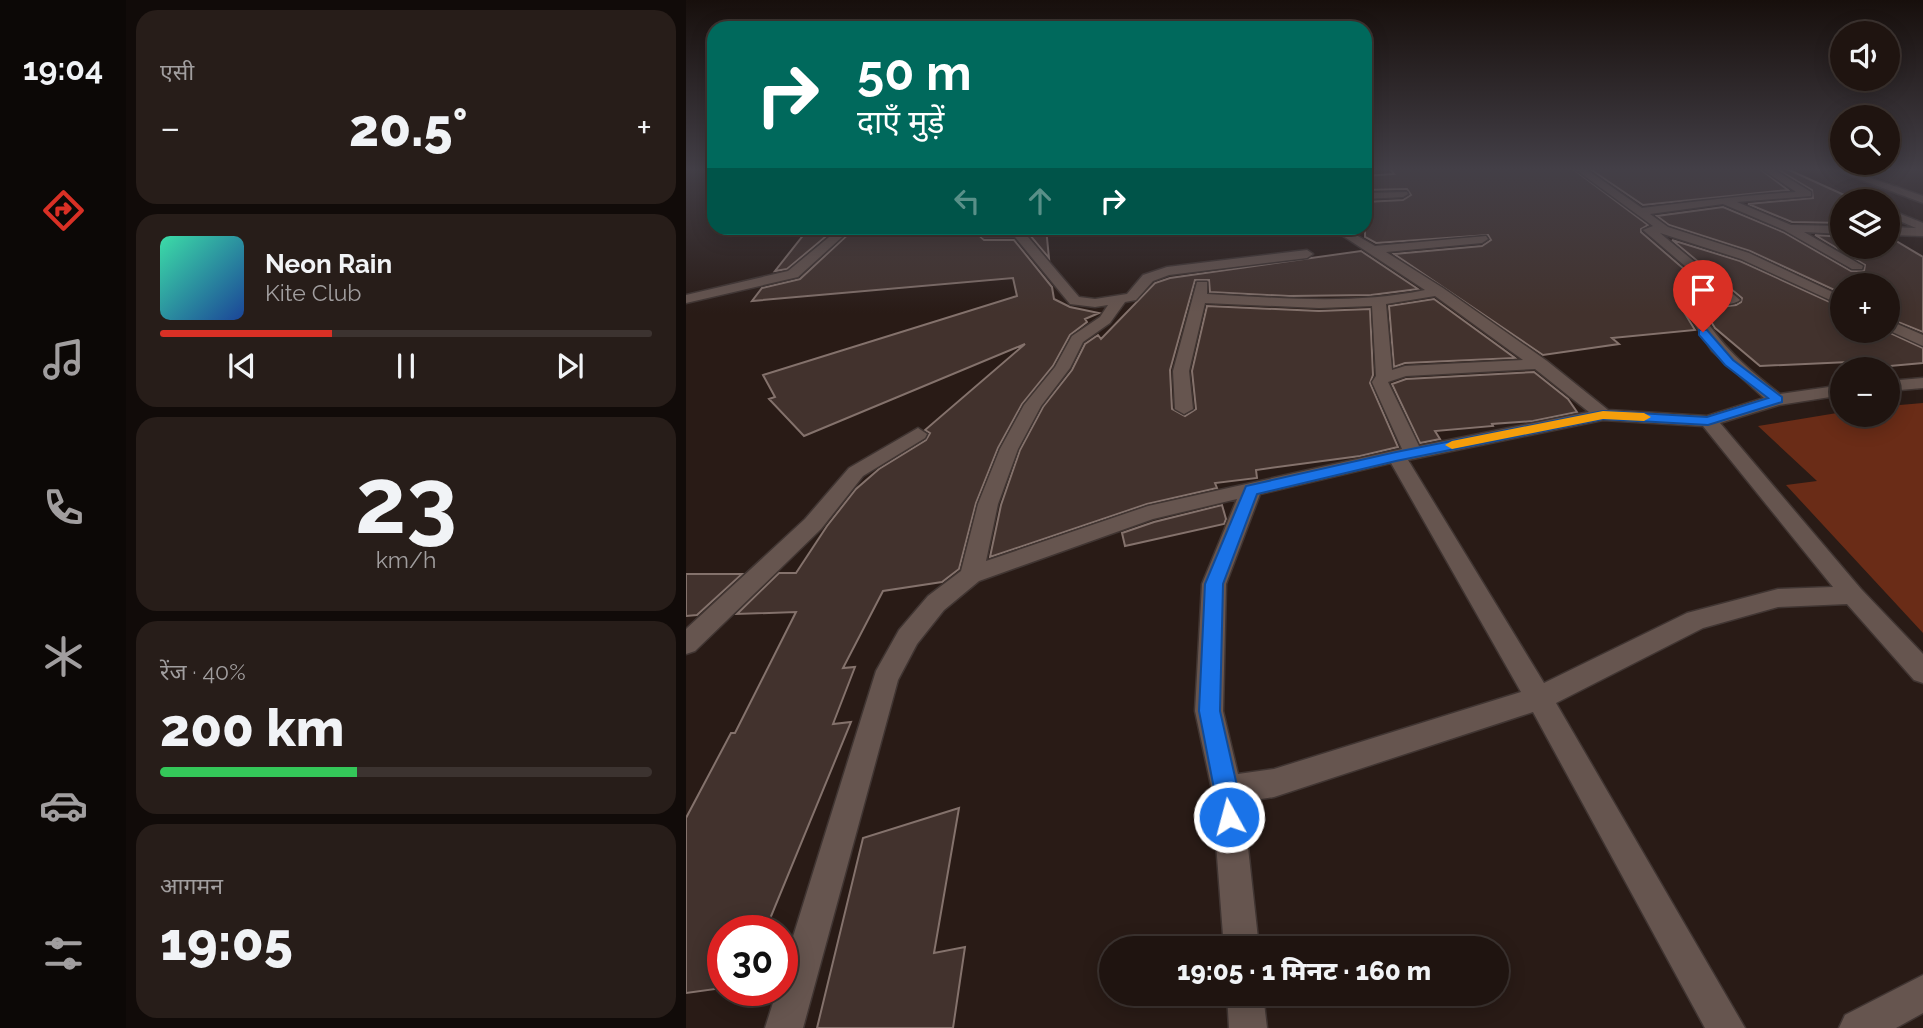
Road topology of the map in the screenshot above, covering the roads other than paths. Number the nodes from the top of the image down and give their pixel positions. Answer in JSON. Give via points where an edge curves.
{"nodes":[{"id":1,"x":1650,"y":217,"type":"edge"},
{"id":2,"x":1762,"y":217,"type":"edge"},
{"id":3,"x":1900,"y":218,"type":"edge"},
{"id":4,"x":1788,"y":228,"type":"junction"},
{"id":5,"x":1664,"y":229,"type":"junction"},
{"id":6,"x":1830,"y":230,"type":"edge"},
{"id":7,"x":1923,"y":230,"type":"edge"},
{"id":8,"x":1900,"y":231,"type":"edge"},
{"id":9,"x":838,"y":235,"type":"edge"},
{"id":10,"x":1020,"y":235,"type":"edge"},
{"id":11,"x":1348,"y":235,"type":"edge"},
{"id":12,"x":1482,"y":239,"type":"dead end"},
{"id":13,"x":1373,"y":250,"type":"junction"},
{"id":14,"x":1307,"y":254,"type":"dead end"},
{"id":15,"x":1207,"y":266,"type":"junction"},
{"id":16,"x":1857,"y":266,"type":"dead end"},
{"id":17,"x":1438,"y":291,"type":"junction"},
{"id":18,"x":1830,"y":296,"type":"edge"},
{"id":19,"x":1199,"y":298,"type":"junction"},
{"id":20,"x":686,"y":299,"type":"edge"},
{"id":21,"x":1121,"y":299,"type":"junction"},
{"id":22,"x":1079,"y":303,"type":"junction"},
{"id":23,"x":1378,"y":303,"type":"junction"},
{"id":24,"x":1105,"y":320,"type":"junction"},
{"id":25,"x":1900,"y":330,"type":"edge"},
{"id":26,"x":1923,"y":341,"type":"edge"},
{"id":27,"x":1541,"y":364,"type":"junction"},
{"id":28,"x":1384,"y":377,"type":"junction"},
{"id":29,"x":1923,"y":383,"type":"edge"},
{"id":30,"x":1900,"y":385,"type":"edge"},
{"id":31,"x":1830,"y":392,"type":"edge"},
{"id":32,"x":1777,"y":400,"type":"junction"},
{"id":33,"x":1184,"y":409,"type":"dead end"},
{"id":34,"x":1603,"y":415,"type":"junction"},
{"id":35,"x":1708,"y":421,"type":"junction"},
{"id":36,"x":918,"y":434,"type":"dead end"},
{"id":37,"x":1405,"y":455,"type":"junction"},
{"id":38,"x":1251,"y":490,"type":"junction"},
{"id":39,"x":971,"y":575,"type":"junction"},
{"id":40,"x":1853,"y":595,"type":"junction"},
{"id":41,"x":686,"y":644,"type":"edge"},
{"id":42,"x":1923,"y":672,"type":"edge"},
{"id":43,"x":1539,"y":698,"type":"junction"},
{"id":44,"x":1227,"y":790,"type":"junction"},
{"id":45,"x":1240,"y":936,"type":"edge"},
{"id":46,"x":1923,"y":993,"type":"edge"},
{"id":47,"x":1246,"y":1006,"type":"edge"},
{"id":48,"x":784,"y":1028,"type":"edge"},
{"id":49,"x":1248,"y":1028,"type":"edge"},
{"id":50,"x":1726,"y":1028,"type":"edge"},
{"id":51,"x":1858,"y":1028,"type":"edge"}],
"edges":[{"from":1,"to":5,"type":"street"},
{"from":2,"to":4,"type":"street"},
{"from":3,"to":7,"type":"street"},
{"from":4,"to":6,"type":"street"},
{"from":4,"to":16,"type":"street"},
{"from":5,"to":18,"type":"street","via":[[1745,256]]},
{"from":5,"to":32,"type":"street","via":[[1649,230],[1733,300],[1700,300],[1691,307],[1703,332],[1729,363]]},
{"from":7,"to":8,"type":"street"},
{"from":9,"to":20,"type":"street","via":[[793,274]]},
{"from":10,"to":22,"type":"street"},
{"from":11,"to":13,"type":"street"},
{"from":12,"to":13,"type":"street"},
{"from":13,"to":17,"type":"street"},
{"from":14,"to":15,"type":"street"},
{"from":15,"to":19,"type":"street"},
{"from":15,"to":21,"type":"street","via":[[1155,274],[1142,283],[1136,295]]},
{"from":17,"to":23,"type":"street"},
{"from":17,"to":27,"type":"street"},
{"from":19,"to":23,"type":"street"},
{"from":19,"to":33,"type":"street","via":[[1181,371]]},
{"from":21,"to":22,"type":"street"},
{"from":21,"to":24,"type":"street"},
{"from":22,"to":24,"type":"street"},
{"from":23,"to":28,"type":"street"},
{"from":24,"to":39,"type":"street","via":[[1077,339],[1009,449],[988,504]]},
{"from":25,"to":26,"type":"street"},
{"from":27,"to":28,"type":"street","via":[[1405,371]]},
{"from":27,"to":34,"type":"street"},
{"from":28,"to":37,"type":"street","via":[[1382,390]]},
{"from":29,"to":30,"type":"street"},
{"from":31,"to":32,"type":"street"},
{"from":32,"to":35,"type":"street"},
{"from":34,"to":35,"type":"street"},
{"from":34,"to":37,"type":"street"},
{"from":35,"to":40,"type":"street"},
{"from":36,"to":41,"type":"street","via":[[856,472],[813,524]]},
{"from":37,"to":38,"type":"street"},
{"from":37,"to":43,"type":"street"},
{"from":38,"to":39,"type":"street","via":[[1148,513]]},
{"from":38,"to":44,"type":"street","via":[[1214,584],[1209,711]]},
{"from":39,"to":48,"type":"street","via":[[936,603],[908,636],[885,679]]},
{"from":40,"to":42,"type":"street"},
{"from":40,"to":43,"type":"street","via":[[1778,598],[1696,620]]},
{"from":43,"to":44,"type":"street","via":[[1274,783]]},
{"from":43,"to":50,"type":"street"},
{"from":44,"to":45,"type":"street"},
{"from":46,"to":51,"type":"street"},
{"from":47,"to":49,"type":"street"}]}
